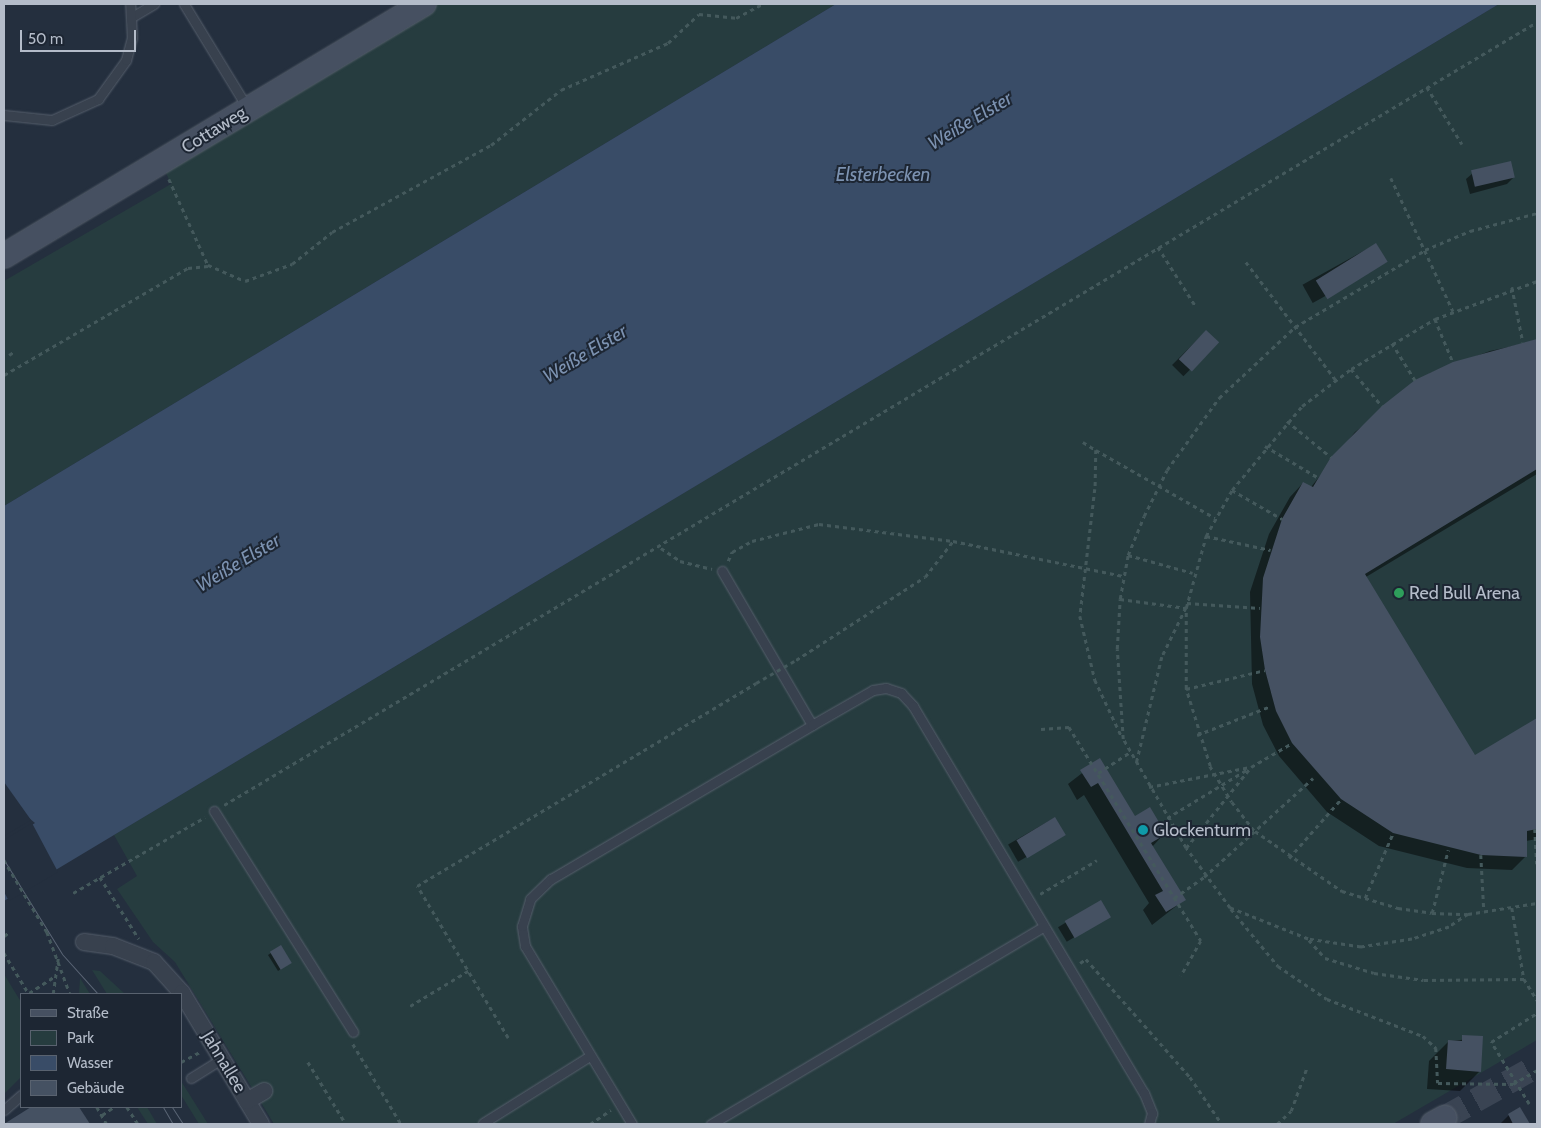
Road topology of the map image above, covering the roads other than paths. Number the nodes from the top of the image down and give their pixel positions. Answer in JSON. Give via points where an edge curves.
{"nodes":[{"id":1,"x":130,"y":4,"type":"edge"},
{"id":2,"x":154,"y":4,"type":"edge"},
{"id":3,"x":184,"y":4,"type":"edge"},
{"id":4,"x":424,"y":4,"type":"edge"},
{"id":5,"x":132,"y":17,"type":"junction"},
{"id":6,"x":248,"y":109,"type":"junction"},
{"id":7,"x":4,"y":115,"type":"edge"},
{"id":8,"x":4,"y":256,"type":"edge"},
{"id":9,"x":722,"y":571,"type":"road end"},
{"id":10,"x":812,"y":725,"type":"junction"},
{"id":11,"x":214,"y":811,"type":"road end"},
{"id":12,"x":1044,"y":926,"type":"junction"},
{"id":13,"x":84,"y":942,"type":"dead end"},
{"id":14,"x":351,"y":1034,"type":"road end"},
{"id":15,"x":590,"y":1056,"type":"junction"},
{"id":16,"x":222,"y":1059,"type":"junction"},
{"id":17,"x":191,"y":1078,"type":"dead end"},
{"id":18,"x":264,"y":1091,"type":"dead end"},
{"id":19,"x":20,"y":1096,"type":"edge"},
{"id":20,"x":247,"y":1101,"type":"junction"},
{"id":21,"x":4,"y":1110,"type":"edge"},
{"id":22,"x":483,"y":1123,"type":"dead end"},
{"id":23,"x":261,"y":1124,"type":"edge"},
{"id":24,"x":632,"y":1124,"type":"edge"},
{"id":25,"x":710,"y":1124,"type":"edge"},
{"id":26,"x":1148,"y":1124,"type":"edge"}],
"edges":[{"from":1,"to":5,"type":"lane"},
{"from":2,"to":5,"type":"lane"},
{"from":3,"to":6,"type":"lane"},
{"from":4,"to":6,"type":"street","name":"Cottaweg"},
{"from":5,"to":7,"type":"lane","via":[[126,60],[98,99],[52,120]]},
{"from":6,"to":8,"type":"street","name":"Cottaweg"},
{"from":9,"to":10,"type":"lane"},
{"from":10,"to":12,"type":"lane","via":[[874,690],[892,690],[908,699]]},
{"from":10,"to":15,"type":"lane","via":[[543,884],[530,899],[523,916],[525,946]]},
{"from":11,"to":14,"type":"lane"},
{"from":12,"to":25,"type":"lane"},
{"from":12,"to":26,"type":"lane","via":[[1150,1105]]},
{"from":13,"to":16,"type":"street","name":"Jahnallee","via":[[113,946],[154,962],[182,993]]},
{"from":15,"to":22,"type":"lane"},
{"from":15,"to":24,"type":"lane"},
{"from":16,"to":17,"type":"lane"},
{"from":16,"to":20,"type":"street","name":"Jahnallee"},
{"from":18,"to":20,"type":"street","name":"Jahnallee"},
{"from":19,"to":21,"type":"lane"},
{"from":20,"to":23,"type":"street","name":"Jahnallee"}]}
